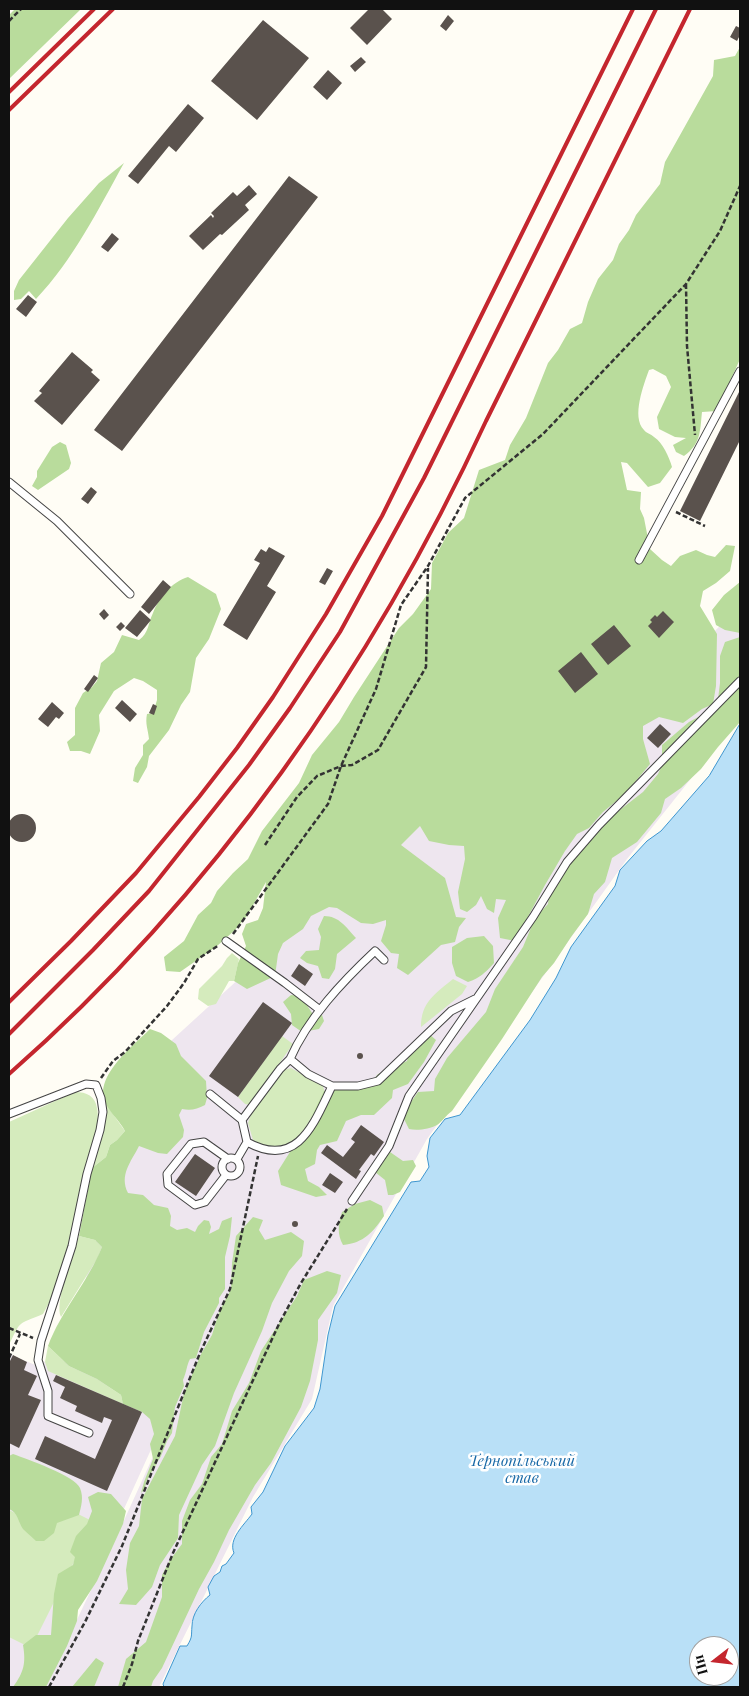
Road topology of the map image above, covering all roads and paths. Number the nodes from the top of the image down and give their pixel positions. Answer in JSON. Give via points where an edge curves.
{"nodes":[{"id":1,"x":21,"y":9,"type":"edge"},
{"id":2,"x":9,"y":20,"type":"edge"},
{"id":3,"x":740,"y":186,"type":"edge"},
{"id":4,"x":686,"y":284,"type":"junction"},
{"id":5,"x":740,"y":370,"type":"edge"},
{"id":6,"x":696,"y":454,"type":"junction"},
{"id":7,"x":9,"y":482,"type":"edge"},
{"id":8,"x":668,"y":508,"type":"junction"},
{"id":9,"x":705,"y":526,"type":"dead end"},
{"id":10,"x":640,"y":560,"type":"dead end"},
{"id":11,"x":428,"y":566,"type":"junction"},
{"id":12,"x":130,"y":594,"type":"dead end"},
{"id":13,"x":740,"y":681,"type":"edge"},
{"id":14,"x":340,"y":766,"type":"junction"},
{"id":15,"x":265,"y":845,"type":"dead end"},
{"id":16,"x":226,"y":941,"type":"junction"},
{"id":17,"x":384,"y":960,"type":"dead end"},
{"id":18,"x":475,"y":999,"type":"junction"},
{"id":19,"x":320,"y":1010,"type":"junction"},
{"id":20,"x":290,"y":1059,"type":"junction"},
{"id":21,"x":96,"y":1085,"type":"junction"},
{"id":22,"x":332,"y":1086,"type":"junction"},
{"id":23,"x":210,"y":1094,"type":"dead end"},
{"id":24,"x":9,"y":1114,"type":"edge"},
{"id":25,"x":242,"y":1120,"type":"junction"},
{"id":26,"x":247,"y":1142,"type":"junction"},
{"id":27,"x":260,"y":1149,"type":"junction"},
{"id":28,"x":228,"y":1159,"type":"junction"},
{"id":29,"x":237,"y":1159,"type":"junction"},
{"id":30,"x":226,"y":1175,"type":"junction"},
{"id":31,"x":352,"y":1201,"type":"joint"},
{"id":32,"x":9,"y":1328,"type":"edge"},
{"id":33,"x":20,"y":1334,"type":"junction"},
{"id":34,"x":41,"y":1341,"type":"junction"},
{"id":35,"x":9,"y":1358,"type":"edge"},
{"id":36,"x":89,"y":1433,"type":"dead end"},
{"id":37,"x":49,"y":1687,"type":"edge"},
{"id":38,"x":123,"y":1687,"type":"edge"}],
"edges":[{"from":1,"to":2,"type":"path"},
{"from":3,"to":4,"type":"path","via":[[720,231]]},
{"from":4,"to":6,"type":"path","via":[[687,346]]},
{"from":4,"to":11,"type":"path","via":[[543,434],[465,498]]},
{"from":5,"to":6,"type":"lane"},
{"from":6,"to":8,"type":"lane"},
{"from":7,"to":12,"type":"lane","via":[[57,521]]},
{"from":8,"to":9,"type":"path"},
{"from":8,"to":10,"type":"lane"},
{"from":11,"to":14,"type":"path","via":[[401,605],[376,689]]},
{"from":11,"to":14,"type":"path","via":[[426,667],[378,750],[352,765]]},
{"from":13,"to":18,"type":"lane","via":[[567,862]]},
{"from":14,"to":15,"type":"path","via":[[316,776],[297,797]]},
{"from":14,"to":16,"type":"path","via":[[328,804]]},
{"from":16,"to":19,"type":"lane"},
{"from":16,"to":21,"type":"path","via":[[198,960],[167,1006],[113,1061]]},
{"from":17,"to":19,"type":"lane","via":[[375,951]]},
{"from":18,"to":22,"type":"lane","via":[[450,1012],[378,1081],[358,1086]]},
{"from":18,"to":31,"type":"lane","via":[[409,1096],[389,1146]]},
{"from":19,"to":20,"type":"lane"},
{"from":20,"to":22,"type":"lane","via":[[308,1074]]},
{"from":20,"to":25,"type":"lane"},
{"from":21,"to":24,"type":"lane","via":[[86,1084]]},
{"from":21,"to":34,"type":"lane","via":[[103,1112],[100,1130],[72,1246]]},
{"from":22,"to":27,"type":"lane","via":[[310,1131],[293,1146],[278,1151]]},
{"from":23,"to":25,"type":"lane"},
{"from":25,"to":26,"type":"lane"},
{"from":26,"to":27,"type":"lane"},
{"from":26,"to":29,"type":"lane"},
{"from":27,"to":37,"type":"path","via":[[230,1289],[200,1353],[122,1546]]},
{"from":28,"to":29,"type":"lane"},
{"from":28,"to":30,"type":"lane","via":[[223,1162],[222,1169]]},
{"from":28,"to":30,"type":"lane","via":[[204,1142],[191,1144],[167,1174],[168,1185],[195,1205],[205,1202]]},
{"from":29,"to":30,"type":"lane","via":[[241,1165],[240,1173],[233,1177]]},
{"from":31,"to":38,"type":"path","via":[[279,1324],[173,1553]]},
{"from":32,"to":33,"type":"path"},
{"from":33,"to":34,"type":"path"},
{"from":33,"to":35,"type":"path"},
{"from":34,"to":36,"type":"lane","via":[[38,1360],[48,1391],[48,1416]]}]}
